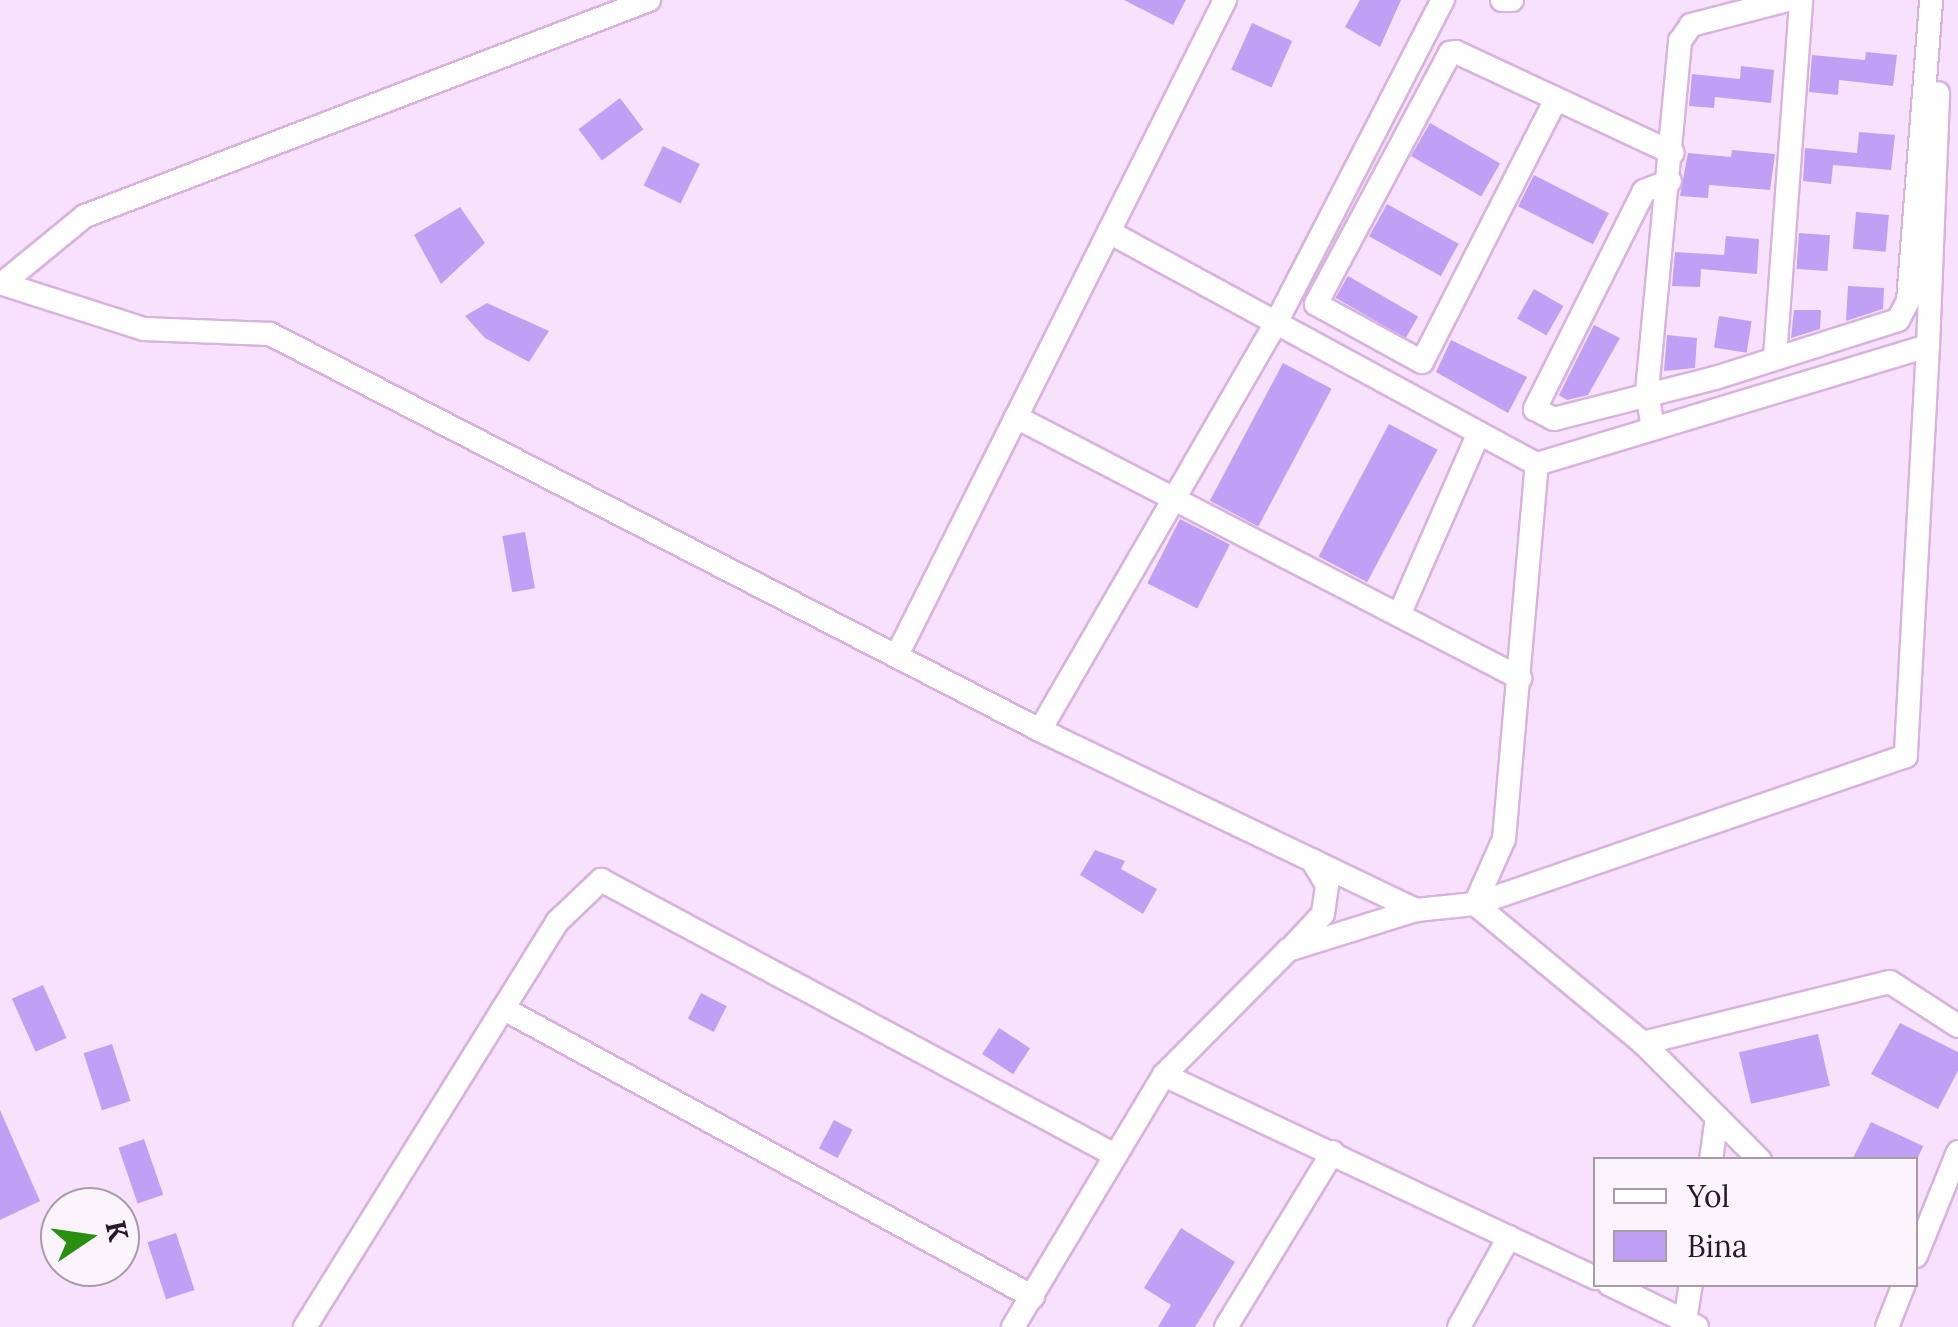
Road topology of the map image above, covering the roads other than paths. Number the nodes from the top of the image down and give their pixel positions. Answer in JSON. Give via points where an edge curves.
{"nodes":[{"id":1,"x":649,"y":0,"type":"edge"},
{"id":2,"x":1225,"y":0,"type":"edge"},
{"id":3,"x":1443,"y":0,"type":"edge"},
{"id":4,"x":1502,"y":0,"type":"edge"},
{"id":5,"x":1512,"y":0,"type":"edge"},
{"id":6,"x":1788,"y":0,"type":"edge"},
{"id":7,"x":1801,"y":0,"type":"edge"},
{"id":8,"x":1930,"y":0,"type":"edge"},
{"id":9,"x":1942,"y":0,"type":"edge"},
{"id":10,"x":1556,"y":100,"type":"junction"},
{"id":11,"x":1673,"y":154,"type":"junction"},
{"id":12,"x":1670,"y":181,"type":"junction"},
{"id":13,"x":1109,"y":232,"type":"junction"},
{"id":14,"x":2,"y":283,"type":"edge"},
{"id":15,"x":1276,"y":323,"type":"junction"},
{"id":16,"x":1928,"y":346,"type":"junction"},
{"id":17,"x":1775,"y":357,"type":"junction"},
{"id":18,"x":1648,"y":391,"type":"junction"},
{"id":19,"x":1016,"y":417,"type":"junction"},
{"id":20,"x":1653,"y":429,"type":"junction"},
{"id":21,"x":1479,"y":433,"type":"junction"},
{"id":22,"x":1537,"y":464,"type":"junction"},
{"id":23,"x":1174,"y":498,"type":"junction"},
{"id":24,"x":1399,"y":615,"type":"junction"},
{"id":25,"x":897,"y":656,"type":"junction"},
{"id":26,"x":1520,"y":678,"type":"junction"},
{"id":27,"x":1040,"y":730,"type":"junction"},
{"id":28,"x":1312,"y":860,"type":"junction"},
{"id":29,"x":1475,"y":904,"type":"junction"},
{"id":30,"x":1416,"y":910,"type":"junction"},
{"id":31,"x":1288,"y":950,"type":"junction"},
{"id":32,"x":506,"y":1010,"type":"junction"},
{"id":33,"x":1958,"y":1026,"type":"edge"},
{"id":34,"x":1643,"y":1043,"type":"junction"},
{"id":35,"x":1164,"y":1075,"type":"junction"},
{"id":36,"x":1717,"y":1117,"type":"junction"},
{"id":37,"x":1333,"y":1152,"type":"junction"},
{"id":38,"x":1958,"y":1152,"type":"edge"},
{"id":39,"x":1111,"y":1153,"type":"junction"},
{"id":40,"x":1711,"y":1157,"type":"edge"},
{"id":41,"x":1757,"y":1157,"type":"edge"},
{"id":42,"x":1924,"y":1210,"type":"edge"},
{"id":43,"x":1509,"y":1237,"type":"junction"},
{"id":44,"x":1918,"y":1244,"type":"edge"},
{"id":45,"x":1593,"y":1277,"type":"edge"},
{"id":46,"x":1615,"y":1287,"type":"edge"},
{"id":47,"x":1691,"y":1287,"type":"edge"},
{"id":48,"x":1903,"y":1287,"type":"edge"},
{"id":49,"x":1032,"y":1297,"type":"junction"},
{"id":50,"x":1691,"y":1324,"type":"edge"},
{"id":51,"x":305,"y":1327,"type":"edge"},
{"id":52,"x":1013,"y":1327,"type":"edge"},
{"id":53,"x":1226,"y":1327,"type":"edge"},
{"id":54,"x":1459,"y":1327,"type":"edge"},
{"id":55,"x":1887,"y":1327,"type":"edge"}],
"edges":[{"from":1,"to":14,"type":"street","via":[[85,216]]},
{"from":2,"to":13,"type":"street"},
{"from":3,"to":15,"type":"street"},
{"from":4,"to":5,"type":"street"},
{"from":6,"to":11,"type":"street","via":[[1686,29]]},
{"from":7,"to":17,"type":"street"},
{"from":8,"to":17,"type":"street","via":[[1904,312],[1888,327]]},
{"from":9,"to":16,"type":"street"},
{"from":10,"to":10,"type":"street","via":[[1456,52],[1444,56],[1316,304],[1422,362]]},
{"from":10,"to":11,"type":"street"},
{"from":11,"to":12,"type":"street"},
{"from":12,"to":18,"type":"street"},
{"from":12,"to":18,"type":"street","via":[[1644,191],[1534,409],[1554,420]]},
{"from":13,"to":15,"type":"street"},
{"from":13,"to":19,"type":"street"},
{"from":14,"to":25,"type":"street","via":[[144,329],[270,334]]},
{"from":15,"to":21,"type":"street"},
{"from":15,"to":23,"type":"street"},
{"from":16,"to":20,"type":"street"},
{"from":16,"to":29,"type":"street","via":[[1906,756]]},
{"from":17,"to":18,"type":"street"},
{"from":18,"to":20,"type":"street"},
{"from":19,"to":23,"type":"street"},
{"from":19,"to":25,"type":"street"},
{"from":20,"to":22,"type":"street"},
{"from":21,"to":22,"type":"street"},
{"from":21,"to":24,"type":"street"},
{"from":22,"to":26,"type":"street"},
{"from":23,"to":24,"type":"street"},
{"from":23,"to":27,"type":"street"},
{"from":24,"to":26,"type":"street"},
{"from":25,"to":27,"type":"street"},
{"from":26,"to":29,"type":"street","via":[[1504,839]]},
{"from":27,"to":28,"type":"street"},
{"from":28,"to":30,"type":"street"},
{"from":28,"to":31,"type":"street","via":[[1326,885],[1323,914]]},
{"from":29,"to":30,"type":"street"},
{"from":29,"to":34,"type":"street"},
{"from":30,"to":31,"type":"street"},
{"from":31,"to":35,"type":"street"},
{"from":32,"to":39,"type":"street","via":[[558,922],[601,880]]},
{"from":32,"to":49,"type":"street"},
{"from":32,"to":51,"type":"street"},
{"from":33,"to":34,"type":"street","via":[[1890,982]]},
{"from":34,"to":36,"type":"street"},
{"from":35,"to":37,"type":"street"},
{"from":35,"to":39,"type":"street"},
{"from":36,"to":40,"type":"street"},
{"from":36,"to":41,"type":"street"},
{"from":37,"to":43,"type":"street"},
{"from":37,"to":53,"type":"street"},
{"from":38,"to":42,"type":"street"},
{"from":39,"to":49,"type":"street"},
{"from":42,"to":44,"type":"street"},
{"from":43,"to":45,"type":"street"},
{"from":43,"to":54,"type":"street"},
{"from":46,"to":50,"type":"street"},
{"from":47,"to":50,"type":"street"},
{"from":48,"to":55,"type":"street"},
{"from":49,"to":52,"type":"street"}]}
